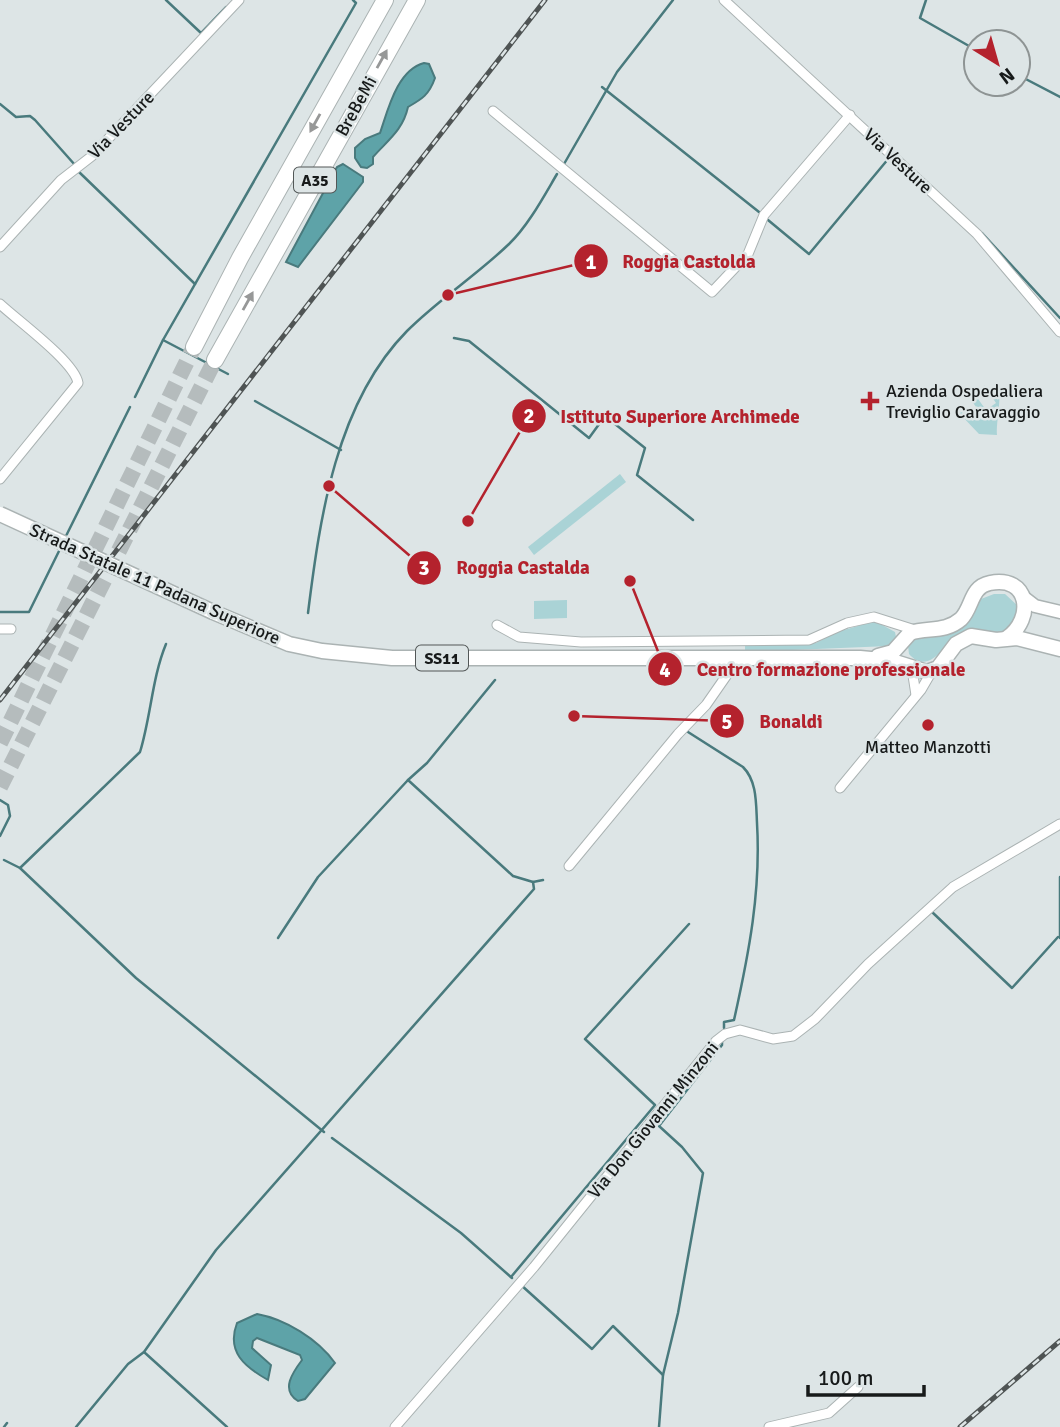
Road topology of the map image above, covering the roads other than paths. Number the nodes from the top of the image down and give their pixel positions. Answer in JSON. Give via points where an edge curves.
{"nodes":[{"id":1,"x":239,"y":0,"type":"edge"},
{"id":2,"x":385,"y":0,"type":"edge"},
{"id":3,"x":417,"y":0,"type":"edge"},
{"id":4,"x":724,"y":0,"type":"edge"},
{"id":5,"x":492,"y":111,"type":"dead end"},
{"id":6,"x":850,"y":116,"type":"junction"},
{"id":7,"x":0,"y":247,"type":"edge"},
{"id":8,"x":0,"y":304,"type":"edge"},
{"id":9,"x":1060,"y":332,"type":"edge"},
{"id":10,"x":194,"y":347,"type":"tunnel mouth"},
{"id":11,"x":215,"y":360,"type":"tunnel mouth"},
{"id":12,"x":0,"y":478,"type":"edge"},
{"id":13,"x":0,"y":514,"type":"edge"},
{"id":14,"x":1022,"y":596,"type":"junction"},
{"id":15,"x":1055,"y":611,"type":"edge"},
{"id":16,"x":1024,"y":617,"type":"junction"},
{"id":17,"x":890,"y":620,"type":"junction"},
{"id":18,"x":497,"y":625,"type":"dead end"},
{"id":19,"x":0,"y":629,"type":"edge"},
{"id":20,"x":11,"y":629,"type":"dead end"},
{"id":21,"x":918,"y":631,"type":"junction"},
{"id":22,"x":1007,"y":638,"type":"junction"},
{"id":23,"x":902,"y":642,"type":"junction"},
{"id":24,"x":1058,"y":649,"type":"edge"},
{"id":25,"x":860,"y":658,"type":"junction"},
{"id":26,"x":731,"y":663,"type":"junction"},
{"id":27,"x":910,"y":667,"type":"junction"},
{"id":28,"x":934,"y":670,"type":"junction"},
{"id":29,"x":916,"y":695,"type":"junction"},
{"id":30,"x":840,"y":788,"type":"dead end"},
{"id":31,"x":1060,"y":824,"type":"edge"},
{"id":32,"x":569,"y":866,"type":"dead end"},
{"id":33,"x":858,"y":1387,"type":"dead end"},
{"id":34,"x":395,"y":1427,"type":"edge"},
{"id":35,"x":769,"y":1427,"type":"edge"}],
"edges":[{"from":1,"to":7,"type":"street","name":"Via Vesture"},
{"from":2,"to":10,"type":"highway","name":"BreBeMi","number":"A35","one_way":true},
{"from":11,"to":3,"type":"highway","name":"BreBeMi","number":"A35","one_way":true},
{"from":4,"to":6,"type":"street","name":"Via Vesture"},
{"from":5,"to":6,"type":"street","via":[[712,292],[748,254],[764,215]]},
{"from":6,"to":9,"type":"street","name":"Via Vesture","via":[[977,234]]},
{"from":8,"to":12,"type":"street","via":[[64,361],[78,383]]},
{"from":13,"to":26,"type":"main road","name":"Strada Statale 11 Padana Superiore","number":"SS11","bridge":true,"via":[[282,641],[322,651],[392,658]]},
{"from":14,"to":15,"type":"street","via":[[1033,605]]},
{"from":14,"to":16,"type":"main road"},
{"from":14,"to":21,"type":"main road","via":[[1005,583],[986,584],[973,594],[966,612],[954,624],[939,631]]},
{"from":15,"to":16,"type":"street","via":[[1032,611]]},
{"from":16,"to":22,"type":"main road"},
{"from":16,"to":24,"type":"main road","via":[[1032,634]]},
{"from":17,"to":18,"type":"street","via":[[867,618],[809,640],[774,641],[563,642],[519,637]]},
{"from":17,"to":21,"type":"street"},
{"from":17,"to":23,"type":"street"},
{"from":19,"to":20,"type":"street"},
{"from":21,"to":23,"type":"main road"},
{"from":22,"to":24,"type":"main road"},
{"from":22,"to":28,"type":"main road","via":[[971,636],[950,649]]},
{"from":23,"to":25,"type":"main road","via":[[888,655]]},
{"from":23,"to":27,"type":"main road","via":[[901,656]]},
{"from":25,"to":26,"type":"main road","name":"Strada Statale 11 Padana Superiore"},
{"from":25,"to":27,"type":"main road"},
{"from":26,"to":32,"type":"street","via":[[706,705]]},
{"from":27,"to":28,"type":"main road"},
{"from":27,"to":29,"type":"street"},
{"from":28,"to":29,"type":"street"},
{"from":29,"to":30,"type":"street"},
{"from":31,"to":34,"type":"street","name":"Via Don Giovanni Minzoni","via":[[961,880],[793,1036],[773,1039],[740,1030],[716,1041],[534,1267]]},
{"from":33,"to":35,"type":"street","via":[[829,1413]]}]}
